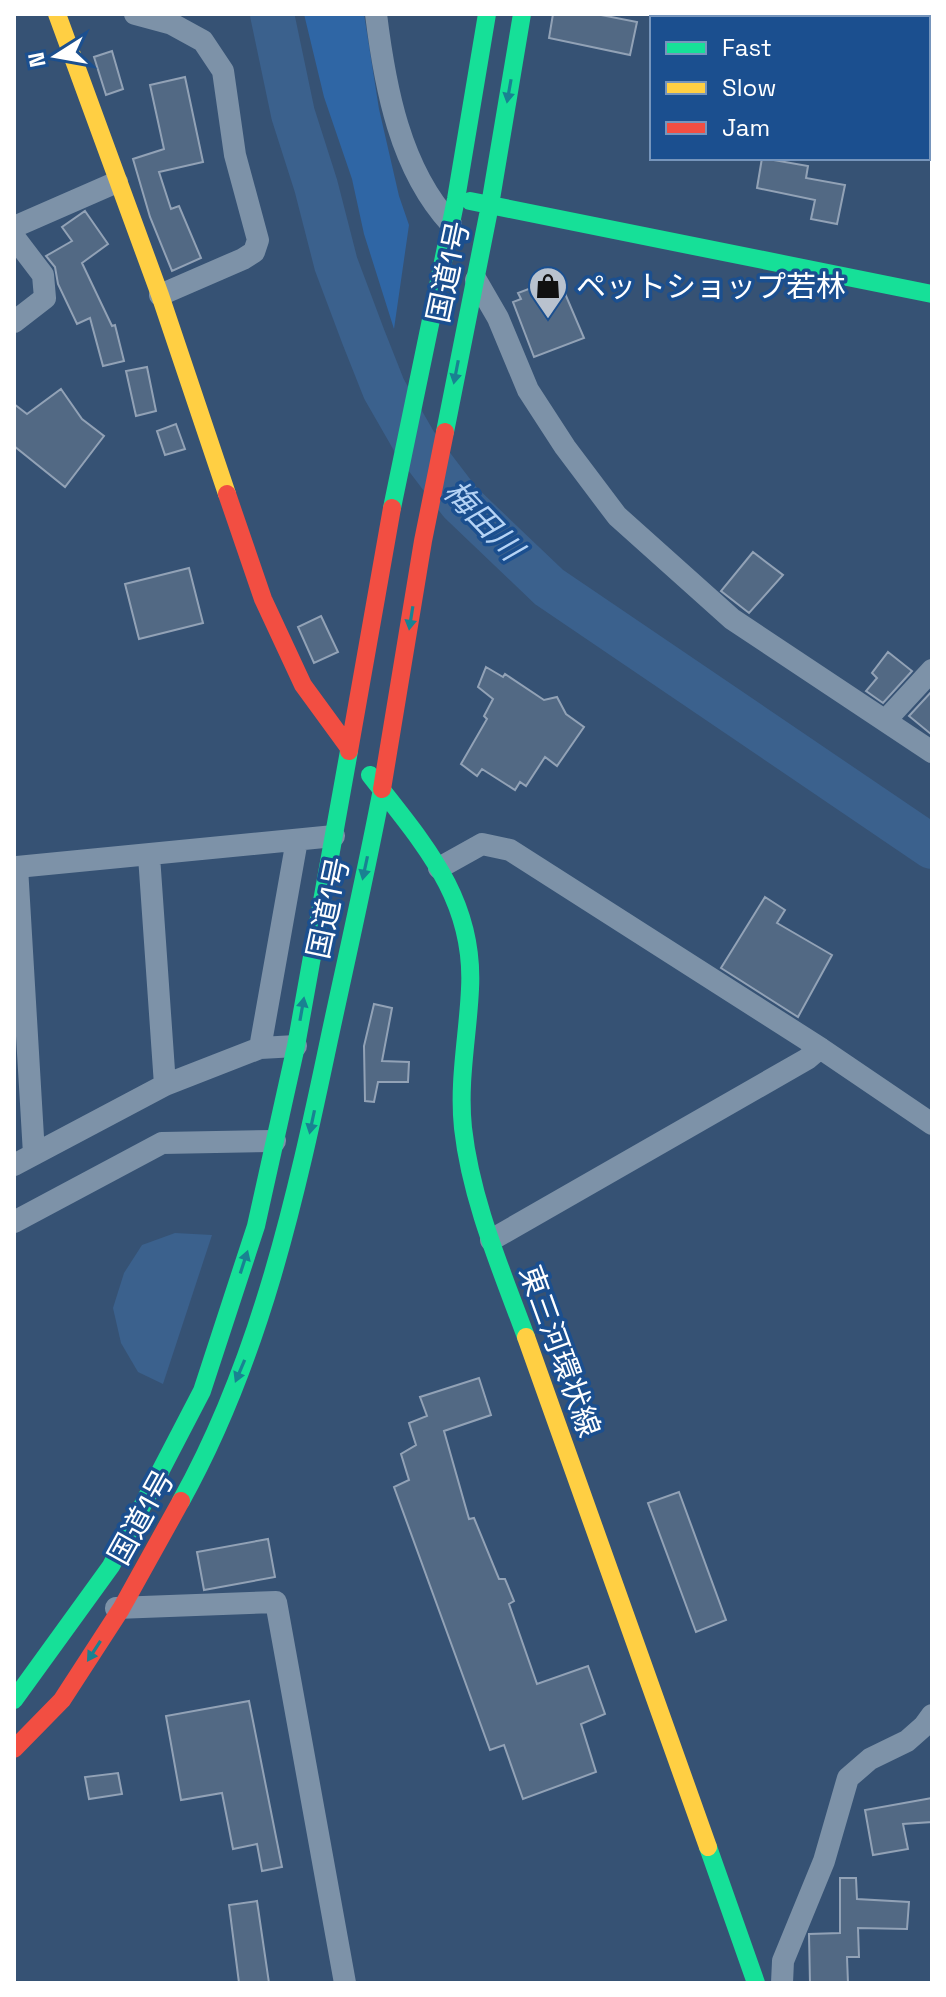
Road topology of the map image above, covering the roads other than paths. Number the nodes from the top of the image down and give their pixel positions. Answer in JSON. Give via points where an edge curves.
{"nodes":[{"id":1,"x":57,"y":14,"type":"edge"},
{"id":2,"x":135,"y":14,"type":"edge"},
{"id":3,"x":376,"y":14,"type":"edge"},
{"id":4,"x":487,"y":14,"type":"edge"},
{"id":5,"x":522,"y":14,"type":"edge"},
{"id":6,"x":117,"y":182,"type":"junction"},
{"id":7,"x":456,"y":199,"type":"junction"},
{"id":8,"x":490,"y":205,"type":"junction"},
{"id":9,"x":451,"y":224,"type":"junction"},
{"id":10,"x":14,"y":227,"type":"edge"},
{"id":11,"x":14,"y":237,"type":"edge"},
{"id":12,"x":473,"y":288,"type":"junction"},
{"id":13,"x":932,"y":294,"type":"edge"},
{"id":14,"x":160,"y":295,"type":"junction"},
{"id":15,"x":14,"y":322,"type":"edge"},
{"id":16,"x":932,"y":670,"type":"edge"},
{"id":17,"x":885,"y":721,"type":"junction"},
{"id":18,"x":349,"y":748,"type":"junction"},
{"id":19,"x":932,"y":752,"type":"edge"},
{"id":20,"x":382,"y":791,"type":"junction"},
{"id":21,"x":334,"y":836,"type":"junction"},
{"id":22,"x":297,"y":840,"type":"junction"},
{"id":23,"x":149,"y":856,"type":"junction"},
{"id":24,"x":439,"y":868,"type":"junction"},
{"id":25,"x":18,"y":957,"type":"edge"},
{"id":26,"x":296,"y":1046,"type":"junction"},
{"id":27,"x":260,"y":1048,"type":"junction"},
{"id":28,"x":820,"y":1048,"type":"junction"},
{"id":29,"x":165,"y":1085,"type":"junction"},
{"id":30,"x":932,"y":1124,"type":"edge"},
{"id":31,"x":275,"y":1141,"type":"junction"},
{"id":32,"x":24,"y":1160,"type":"edge"},
{"id":33,"x":14,"y":1222,"type":"edge"},
{"id":34,"x":491,"y":1240,"type":"junction"},
{"id":35,"x":84,"y":1602,"type":"junction"},
{"id":36,"x":121,"y":1609,"type":"junction"},
{"id":37,"x":14,"y":1700,"type":"edge"},
{"id":38,"x":932,"y":1715,"type":"edge"},
{"id":39,"x":14,"y":1749,"type":"edge"},
{"id":40,"x":345,"y":1983,"type":"edge"},
{"id":41,"x":756,"y":1983,"type":"edge"},
{"id":42,"x":782,"y":1983,"type":"edge"}],
"edges":[{"from":1,"to":6,"type":"main road","name":"東三河環状線"},
{"from":2,"to":14,"type":"street","via":[[172,24],[203,41],[223,71],[235,155],[258,240],[254,252],[243,259]]},
{"from":3,"to":9,"type":"street","via":[[405,146],[425,189]]},
{"from":4,"to":7,"type":"main road","name":"国道1号"},
{"from":5,"to":8,"type":"main road","name":"国道1号","one_way":true},
{"from":6,"to":10,"type":"street"},
{"from":6,"to":14,"type":"main road","name":"東三河環状線"},
{"from":7,"to":8,"type":"main road"},
{"from":7,"to":9,"type":"main road","name":"国道1号"},
{"from":8,"to":12,"type":"main road","name":"国道1号"},
{"from":8,"to":13,"type":"main road"},
{"from":9,"to":18,"type":"main road","name":"国道1号","via":[[393,501]]},
{"from":11,"to":15,"type":"street","via":[[43,275],[45,298]]},
{"from":12,"to":17,"type":"street","via":[[498,318],[528,390],[617,516],[732,619]]},
{"from":12,"to":20,"type":"main road","name":"国道1号","one_way":true,"via":[[423,541]]},
{"from":14,"to":18,"type":"main road","name":"東三河環状線","via":[[263,599],[303,685]]},
{"from":16,"to":17,"type":"street"},
{"from":17,"to":19,"type":"street"},
{"from":18,"to":20,"type":"main road","name":"東三河環状線"},
{"from":18,"to":21,"type":"main road","name":"国道1号"},
{"from":20,"to":24,"type":"main road","name":"東三河環状線"},
{"from":20,"to":36,"type":"main road","name":"国道1号","one_way":true,"via":[[299,1182],[251,1344],[197,1472]]},
{"from":21,"to":22,"type":"street"},
{"from":26,"to":21,"type":"main road","name":"国道1号","one_way":true},
{"from":22,"to":23,"type":"street"},
{"from":22,"to":27,"type":"street"},
{"from":23,"to":25,"type":"street","via":[[17,867]]},
{"from":23,"to":29,"type":"street"},
{"from":24,"to":28,"type":"street","via":[[482,844],[510,850]]},
{"from":24,"to":34,"type":"main road","name":"東三河環状線","via":[[461,914],[470,956],[462,1124],[470,1176]]},
{"from":25,"to":32,"type":"street"},
{"from":26,"to":27,"type":"street"},
{"from":26,"to":31,"type":"main road","name":"国道1号"},
{"from":27,"to":29,"type":"street"},
{"from":28,"to":30,"type":"street"},
{"from":28,"to":34,"type":"street"},
{"from":29,"to":32,"type":"street"},
{"from":31,"to":33,"type":"street","via":[[162,1143]]},
{"from":35,"to":31,"type":"main road","name":"国道1号","one_way":true,"via":[[111,1566],[202,1391],[256,1226]]},
{"from":34,"to":41,"type":"main road","name":"東三河環状線"},
{"from":35,"to":36,"type":"street"},
{"from":35,"to":37,"type":"main road","name":"国道1号"},
{"from":36,"to":39,"type":"main road","name":"国道1号","one_way":true,"via":[[62,1700]]},
{"from":36,"to":40,"type":"street","via":[[276,1602]]},
{"from":38,"to":42,"type":"street","via":[[907,1741],[870,1759],[848,1778],[824,1861],[783,1961]]}]}
